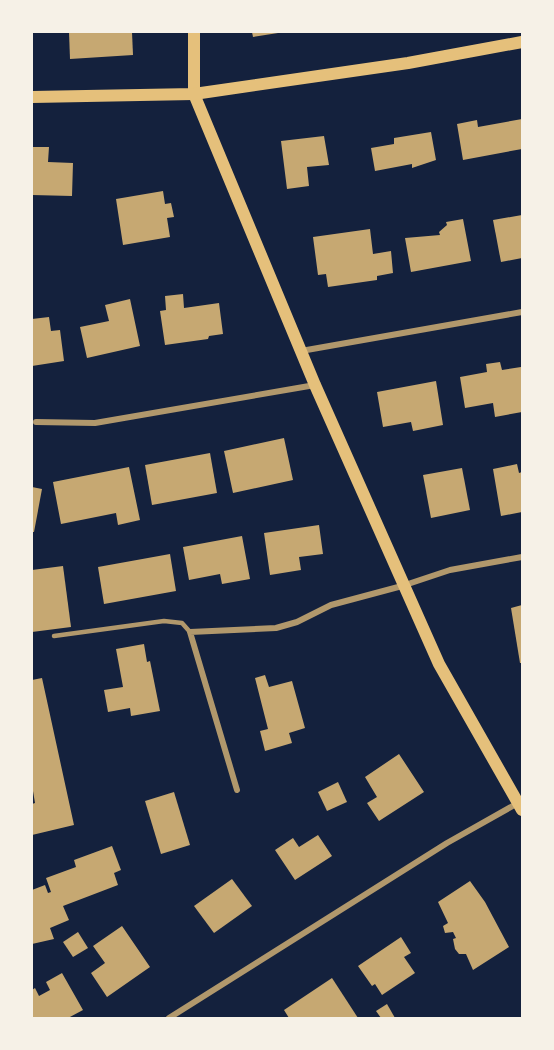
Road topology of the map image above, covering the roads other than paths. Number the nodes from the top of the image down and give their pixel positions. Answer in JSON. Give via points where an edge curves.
{"nodes":[{"id":1,"x":194,"y":32,"type":"edge"},
{"id":2,"x":522,"y":42,"type":"edge"},
{"id":3,"x":194,"y":94,"type":"junction"},
{"id":4,"x":32,"y":97,"type":"edge"},
{"id":5,"x":522,"y":312,"type":"edge"},
{"id":6,"x":301,"y":351,"type":"junction"},
{"id":7,"x":315,"y":385,"type":"junction"},
{"id":8,"x":36,"y":422,"type":"dead end"},
{"id":9,"x":522,"y":557,"type":"edge"},
{"id":10,"x":402,"y":586,"type":"junction"},
{"id":11,"x":190,"y":632,"type":"junction"},
{"id":12,"x":54,"y":636,"type":"dead end"},
{"id":13,"x":237,"y":790,"type":"dead end"},
{"id":14,"x":520,"y":807,"type":"edge"},
{"id":15,"x":169,"y":1018,"type":"edge"}],
"edges":[{"from":1,"to":3,"type":"main road"},
{"from":2,"to":3,"type":"main road"},
{"from":3,"to":4,"type":"main road"},
{"from":3,"to":6,"type":"main road"},
{"from":5,"to":6,"type":"street"},
{"from":6,"to":7,"type":"main road"},
{"from":7,"to":8,"type":"street","via":[[95,423]]},
{"from":7,"to":10,"type":"main road"},
{"from":9,"to":10,"type":"street","via":[[450,570]]},
{"from":10,"to":11,"type":"street","via":[[331,605],[276,628]]},
{"from":10,"to":14,"type":"main road","via":[[439,664]]},
{"from":11,"to":12,"type":"lane","via":[[182,623],[164,621]]},
{"from":11,"to":13,"type":"street"},
{"from":14,"to":15,"type":"street","via":[[447,843]]}]}
